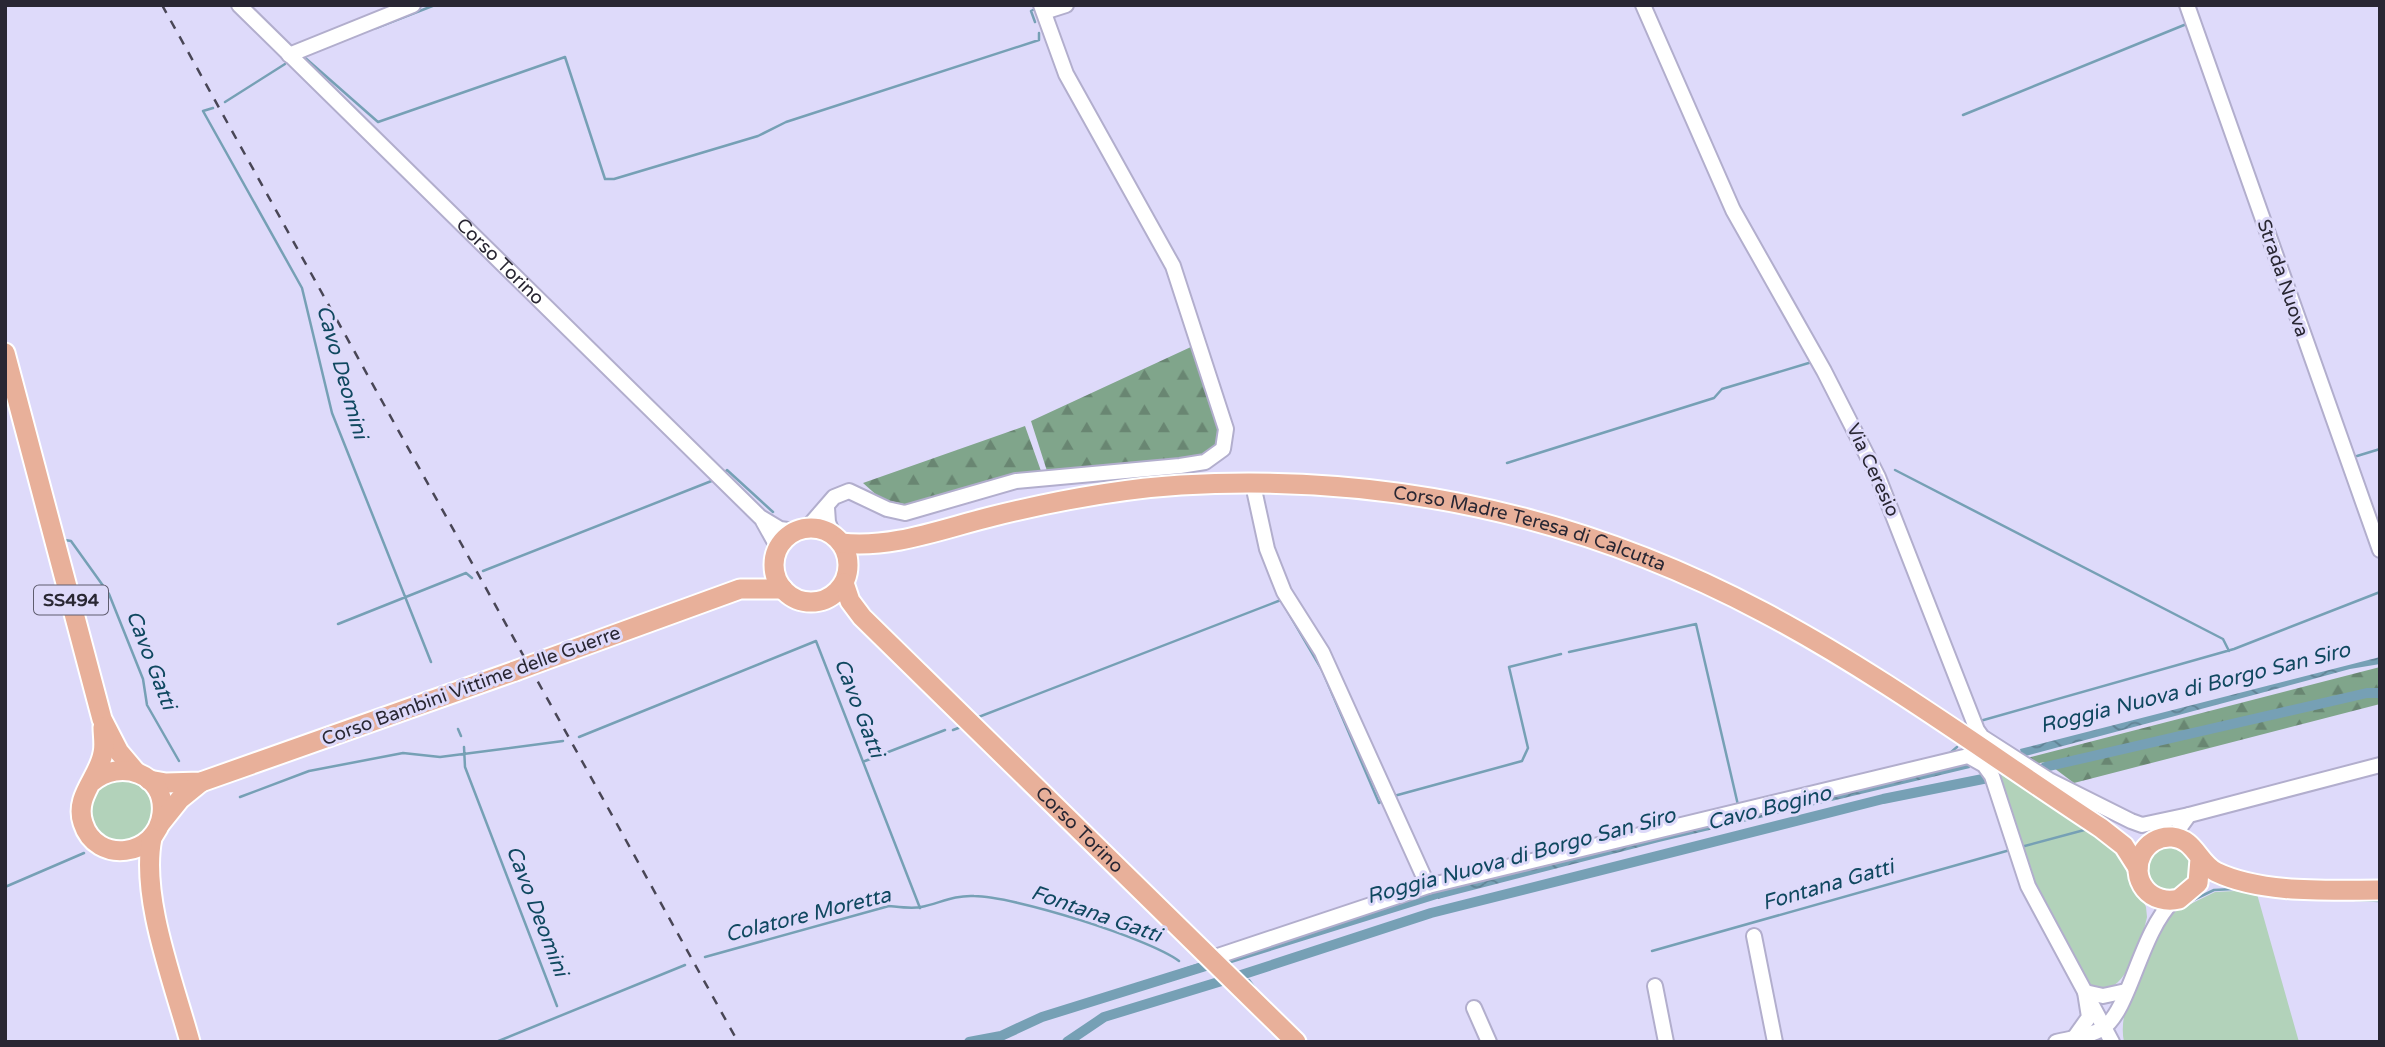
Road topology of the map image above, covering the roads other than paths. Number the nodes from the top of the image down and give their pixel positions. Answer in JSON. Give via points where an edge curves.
{"nodes":[{"id":1,"x":239,"y":5,"type":"edge"},
{"id":2,"x":413,"y":5,"type":"edge"},
{"id":3,"x":1066,"y":5,"type":"edge"},
{"id":4,"x":1643,"y":5,"type":"edge"},
{"id":5,"x":1042,"y":9,"type":"edge"},
{"id":6,"x":2191,"y":16,"type":"edge"},
{"id":7,"x":289,"y":55,"type":"junction"},
{"id":8,"x":5,"y":353,"type":"edge"},
{"id":9,"x":1255,"y":494,"type":"dead end"},
{"id":10,"x":827,"y":508,"type":"junction"},
{"id":11,"x":760,"y":517,"type":"junction"},
{"id":12,"x":801,"y":529,"type":"junction"},
{"id":13,"x":837,"y":539,"type":"junction"},
{"id":14,"x":891,"y":542,"type":"junction"},
{"id":15,"x":2380,"y":550,"type":"edge"},
{"id":16,"x":776,"y":554,"type":"junction"},
{"id":17,"x":846,"y":577,"type":"junction"},
{"id":18,"x":740,"y":589,"type":"junction"},
{"id":19,"x":783,"y":589,"type":"junction"},
{"id":20,"x":822,"y":601,"type":"junction"},
{"id":21,"x":862,"y":617,"type":"junction"},
{"id":22,"x":102,"y":719,"type":"junction"},
{"id":23,"x":2380,"y":765,"type":"edge"},
{"id":24,"x":143,"y":776,"type":"junction"},
{"id":25,"x":92,"y":782,"type":"junction"},
{"id":26,"x":201,"y":782,"type":"junction"},
{"id":27,"x":2188,"y":818,"type":"junction"},
{"id":28,"x":2101,"y":828,"type":"junction"},
{"id":29,"x":156,"y":831,"type":"junction"},
{"id":30,"x":2173,"y":837,"type":"junction"},
{"id":31,"x":2152,"y":842,"type":"junction"},
{"id":32,"x":120,"y":851,"type":"junction"},
{"id":33,"x":2197,"y":853,"type":"junction"},
{"id":34,"x":2138,"y":868,"type":"junction"},
{"id":35,"x":2250,"y":882,"type":"junction"},
{"id":36,"x":1428,"y":886,"type":"junction"},
{"id":37,"x":2193,"y":890,"type":"junction"},
{"id":38,"x":2380,"y":890,"type":"edge"},
{"id":39,"x":2148,"y":893,"type":"junction"},
{"id":40,"x":2174,"y":901,"type":"junction"},
{"id":41,"x":153,"y":903,"type":"junction"},
{"id":42,"x":2151,"y":928,"type":"junction"},
{"id":43,"x":1755,"y":936,"type":"dead end"},
{"id":44,"x":1216,"y":963,"type":"junction"},
{"id":45,"x":1655,"y":986,"type":"dead end"},
{"id":46,"x":2126,"y":991,"type":"junction"},
{"id":47,"x":2085,"y":992,"type":"junction"},
{"id":48,"x":1474,"y":1008,"type":"dead end"},
{"id":49,"x":2119,"y":1008,"type":"junction"},
{"id":50,"x":2103,"y":1034,"type":"edge"},
{"id":51,"x":2074,"y":1038,"type":"junction"},
{"id":52,"x":190,"y":1042,"type":"edge"},
{"id":53,"x":1296,"y":1042,"type":"edge"},
{"id":54,"x":1489,"y":1042,"type":"edge"},
{"id":55,"x":1666,"y":1042,"type":"edge"},
{"id":56,"x":1775,"y":1042,"type":"edge"},
{"id":57,"x":2056,"y":1042,"type":"edge"},
{"id":58,"x":2112,"y":1042,"type":"edge"},
{"id":59,"x":2118,"y":1042,"type":"edge"}],
"edges":[{"from":1,"to":7,"type":"street","name":"Corso Torino"},
{"from":2,"to":7,"type":"street"},
{"from":3,"to":5,"type":"street"},
{"from":4,"to":27,"type":"street","name":"Via Ceresio","via":[[1733,211],[1878,477],[1977,730],[2049,780],[2131,821],[2142,825]]},
{"from":5,"to":10,"type":"street","via":[[1066,74],[1173,266],[1226,429],[1223,449],[1205,462],[1016,481],[915,512],[887,509],[849,491],[834,497]]},
{"from":6,"to":15,"type":"street","name":"Strada Nuova"},
{"from":7,"to":11,"type":"street","name":"Corso Torino"},
{"from":8,"to":22,"type":"main road","number":"SS494"},
{"from":9,"to":36,"type":"street","via":[[1267,549],[1284,592],[1322,652]]},
{"from":10,"to":12,"type":"street"},
{"from":10,"to":13,"type":"street"},
{"from":11,"to":12,"type":"street","name":"Corso Torino","via":[[779,529]]},
{"from":11,"to":16,"type":"street","name":"Corso Torino"},
{"from":12,"to":13,"type":"main road","via":[[820,528]]},
{"from":12,"to":16,"type":"main road"},
{"from":13,"to":14,"type":"main road"},
{"from":13,"to":17,"type":"main road","via":[[848,556]]},
{"from":14,"to":17,"type":"main road","via":[[866,556]]},
{"from":14,"to":28,"type":"main road","name":"Corso Madre Teresa di Calcutta","via":[[1047,503],[1179,485],[1345,486],[1447,499],[1516,514],[1632,551],[1765,613]]},
{"from":16,"to":18,"type":"main road"},
{"from":16,"to":19,"type":"main road","via":[[775,576]]},
{"from":17,"to":20,"type":"main road","via":[[835,594]]},
{"from":17,"to":21,"type":"main road","name":"Corso Torino","via":[[850,601]]},
{"from":18,"to":19,"type":"main road"},
{"from":18,"to":26,"type":"main road","name":"Corso Bambini Vittime delle Guerre","bridge":true},
{"from":19,"to":20,"type":"main road","via":[[801,601]]},
{"from":20,"to":21,"type":"main road","name":"Corso Torino","via":[[844,606]]},
{"from":21,"to":44,"type":"main road","name":"Corso Torino"},
{"from":22,"to":24,"type":"main road","number":"SS494","via":[[119,752]]},
{"from":22,"to":25,"type":"main road","number":"SS494","via":[[103,753]]},
{"from":23,"to":27,"type":"street","name":"Via Ceresio"},
{"from":24,"to":25,"type":"main road","via":[[112,770]]},
{"from":24,"to":26,"type":"main road","name":"Corso Bambini Vittime delle Guerre","via":[[166,783]]},
{"from":24,"to":29,"type":"main road","via":[[162,801]]},
{"from":25,"to":32,"type":"main road","via":[[81,804],[84,827],[99,845]]},
{"from":26,"to":29,"type":"main road","name":"Corso Bambini Vittime delle Guerre","via":[[180,799]]},
{"from":27,"to":30,"type":"street"},
{"from":27,"to":33,"type":"street"},
{"from":28,"to":31,"type":"main road","name":"Corso Madre Teresa di Calcutta"},
{"from":28,"to":34,"type":"main road","name":"Corso Madre Teresa di Calcutta","via":[[2124,846]]},
{"from":29,"to":32,"type":"main road","via":[[138,848]]},
{"from":29,"to":41,"type":"main road","via":[[148,866]]},
{"from":30,"to":31,"type":"main road"},
{"from":30,"to":33,"type":"main road"},
{"from":31,"to":34,"type":"main road","via":[[2142,853]]},
{"from":32,"to":41,"type":"main road"},
{"from":33,"to":35,"type":"main road","via":[[2216,872]]},
{"from":33,"to":37,"type":"main road","via":[[2201,876]]},
{"from":34,"to":39,"type":"main road"},
{"from":35,"to":37,"type":"main road"},
{"from":35,"to":38,"type":"main road","via":[[2299,890]]},
{"from":36,"to":44,"type":"street"},
{"from":36,"to":47,"type":"street","via":[[1968,755],[1992,776],[2028,886]]},
{"from":37,"to":40,"type":"main road"},
{"from":39,"to":40,"type":"main road"},
{"from":39,"to":42,"type":"street"},
{"from":40,"to":42,"type":"street"},
{"from":41,"to":52,"type":"main road"},
{"from":42,"to":46,"type":"street"},
{"from":43,"to":56,"type":"street"},
{"from":44,"to":53,"type":"main road","name":"Corso Torino"},
{"from":45,"to":55,"type":"street"},
{"from":46,"to":47,"type":"street","via":[[2103,996]]},
{"from":46,"to":49,"type":"street"},
{"from":47,"to":50,"type":"street"},
{"from":47,"to":51,"type":"street","via":[[2089,1017]]},
{"from":48,"to":54,"type":"street"},
{"from":49,"to":50,"type":"street"},
{"from":49,"to":59,"type":"street"},
{"from":50,"to":51,"type":"street"},
{"from":50,"to":58,"type":"street"},
{"from":51,"to":57,"type":"street"}]}
